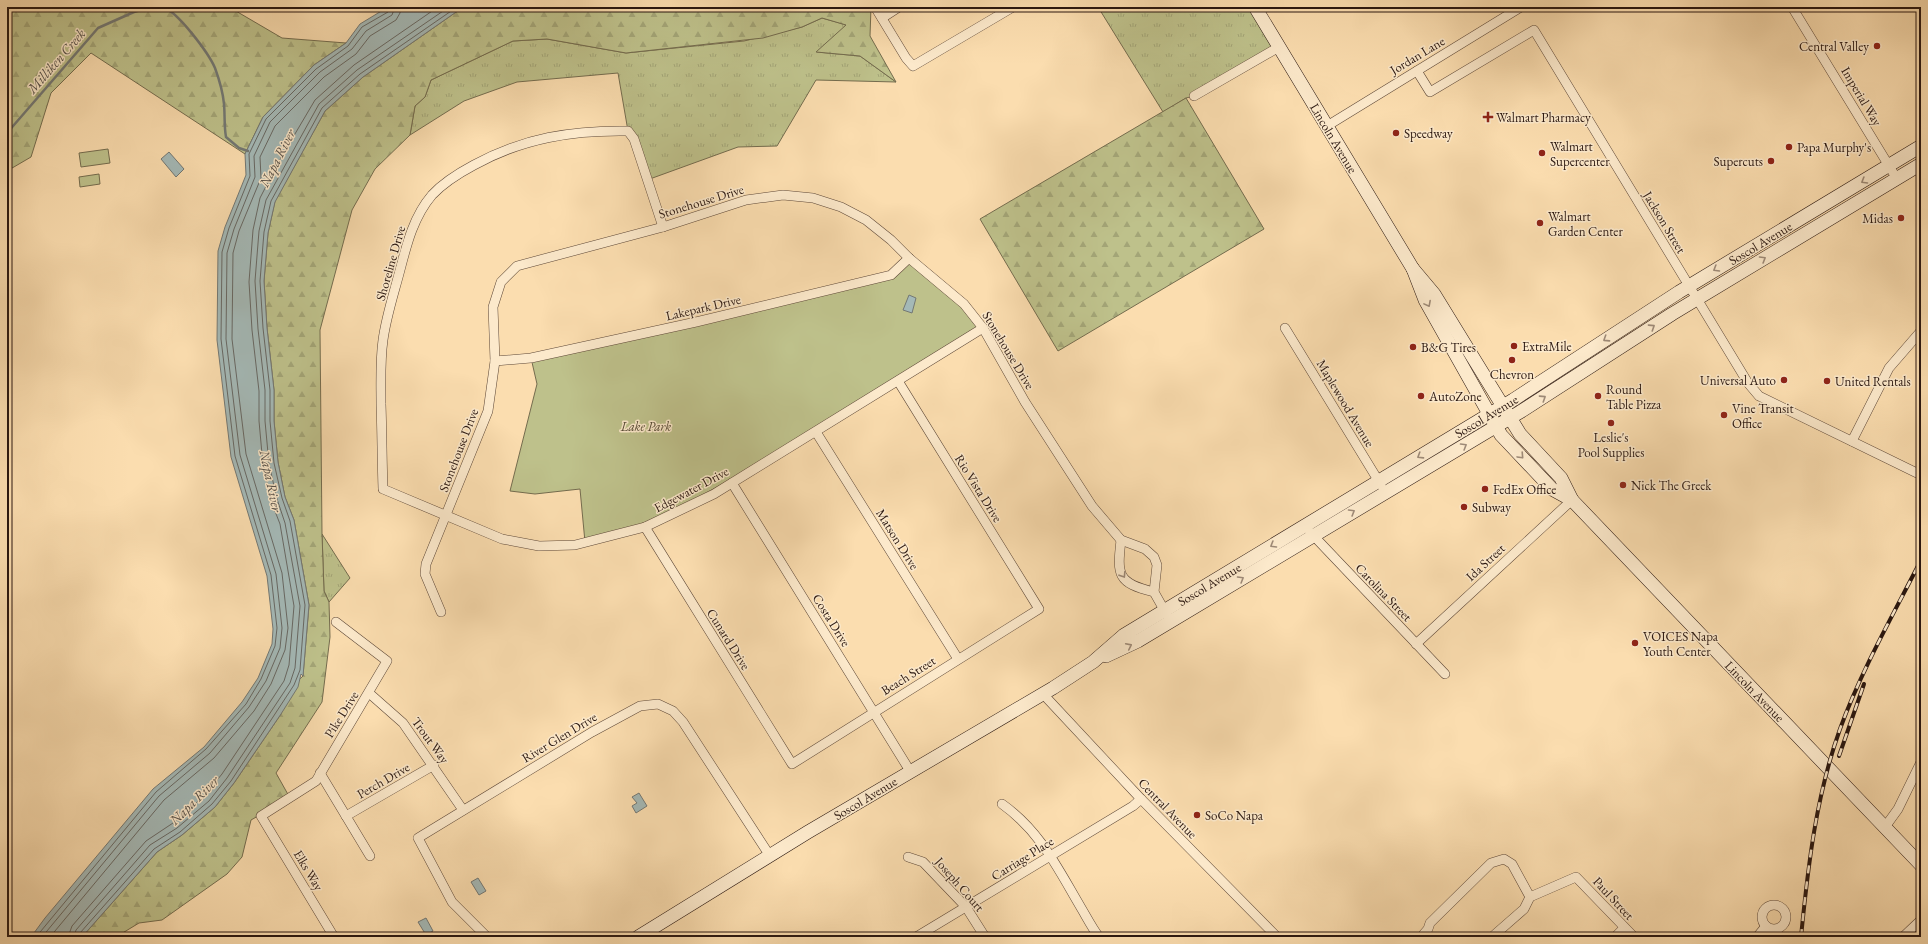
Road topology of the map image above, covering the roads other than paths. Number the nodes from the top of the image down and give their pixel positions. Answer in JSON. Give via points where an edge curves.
{"nodes":[{"id":1,"x":875,"y":7,"type":"edge"},
{"id":2,"x":899,"y":7,"type":"edge"},
{"id":3,"x":1013,"y":7,"type":"edge"},
{"id":4,"x":1255,"y":7,"type":"edge"},
{"id":5,"x":1519,"y":7,"type":"edge"},
{"id":6,"x":1792,"y":7,"type":"edge"},
{"id":7,"x":882,"y":18,"type":"junction"},
{"id":8,"x":1279,"y":47,"type":"junction"},
{"id":9,"x":1417,"y":71,"type":"junction"},
{"id":10,"x":1194,"y":96,"type":"dead end"},
{"id":11,"x":1327,"y":126,"type":"junction"},
{"id":12,"x":1921,"y":146,"type":"edge"},
{"id":13,"x":1921,"y":164,"type":"edge"},
{"id":14,"x":1889,"y":166,"type":"junction"},
{"id":15,"x":1897,"y":179,"type":"junction"},
{"id":16,"x":663,"y":227,"type":"junction"},
{"id":17,"x":909,"y":258,"type":"junction"},
{"id":18,"x":1413,"y":269,"type":"junction"},
{"id":19,"x":1688,"y":286,"type":"junction"},
{"id":20,"x":1696,"y":300,"type":"junction"},
{"id":21,"x":983,"y":328,"type":"junction"},
{"id":22,"x":1285,"y":328,"type":"dead end"},
{"id":23,"x":1921,"y":331,"type":"edge"},
{"id":24,"x":495,"y":361,"type":"junction"},
{"id":25,"x":898,"y":381,"type":"junction"},
{"id":26,"x":1502,"y":406,"type":"junction"},
{"id":27,"x":1489,"y":414,"type":"junction"},
{"id":28,"x":1510,"y":418,"type":"junction"},
{"id":29,"x":1496,"y":426,"type":"junction"},
{"id":30,"x":816,"y":432,"type":"junction"},
{"id":31,"x":1852,"y":441,"type":"junction"},
{"id":32,"x":1921,"y":475,"type":"edge"},
{"id":33,"x":732,"y":483,"type":"junction"},
{"id":34,"x":1382,"y":487,"type":"junction"},
{"id":35,"x":383,"y":489,"type":"joint"},
{"id":36,"x":1572,"y":500,"type":"junction"},
{"id":37,"x":446,"y":516,"type":"junction"},
{"id":38,"x":645,"y":527,"type":"junction"},
{"id":39,"x":1310,"y":531,"type":"junction"},
{"id":40,"x":1121,"y":540,"type":"junction"},
{"id":41,"x":1154,"y":592,"type":"junction"},
{"id":42,"x":1039,"y":609,"type":"joint"},
{"id":43,"x":441,"y":612,"type":"dead end"},
{"id":44,"x":1168,"y":616,"type":"junction"},
{"id":45,"x":336,"y":622,"type":"dead end"},
{"id":46,"x":1416,"y":644,"type":"junction"},
{"id":47,"x":958,"y":659,"type":"junction"},
{"id":48,"x":1445,"y":674,"type":"dead end"},
{"id":49,"x":369,"y":693,"type":"junction"},
{"id":50,"x":1043,"y":694,"type":"junction"},
{"id":51,"x":874,"y":712,"type":"junction"},
{"id":52,"x":1921,"y":762,"type":"edge"},
{"id":53,"x":792,"y":764,"type":"joint"},
{"id":54,"x":434,"y":765,"type":"junction"},
{"id":55,"x":910,"y":771,"type":"junction"},
{"id":56,"x":320,"y":773,"type":"junction"},
{"id":57,"x":1141,"y":799,"type":"junction"},
{"id":58,"x":1002,"y":804,"type":"dead end"},
{"id":59,"x":463,"y":810,"type":"junction"},
{"id":60,"x":261,"y":816,"type":"joint"},
{"id":61,"x":346,"y":816,"type":"junction"},
{"id":62,"x":1885,"y":826,"type":"junction"},
{"id":63,"x":1050,"y":855,"type":"junction"},
{"id":64,"x":370,"y":856,"type":"dead end"},
{"id":65,"x":770,"y":856,"type":"junction"},
{"id":66,"x":908,"y":857,"type":"dead end"},
{"id":67,"x":1921,"y":865,"type":"edge"},
{"id":68,"x":1530,"y":897,"type":"junction"},
{"id":69,"x":966,"y":907,"type":"junction"},
{"id":70,"x":1921,"y":920,"type":"edge"},
{"id":71,"x":1766,"y":926,"type":"dead end"},
{"id":72,"x":1624,"y":928,"type":"junction"},
{"id":73,"x":1428,"y":929,"type":"junction"},
{"id":74,"x":334,"y":937,"type":"edge"},
{"id":75,"x":487,"y":937,"type":"edge"},
{"id":76,"x":638,"y":937,"type":"edge"},
{"id":77,"x":916,"y":937,"type":"edge"},
{"id":78,"x":985,"y":937,"type":"edge"},
{"id":79,"x":1100,"y":937,"type":"edge"},
{"id":80,"x":1277,"y":937,"type":"edge"},
{"id":81,"x":1421,"y":937,"type":"edge"},
{"id":82,"x":1435,"y":937,"type":"edge"},
{"id":83,"x":1492,"y":937,"type":"edge"},
{"id":84,"x":1615,"y":937,"type":"edge"},
{"id":85,"x":1634,"y":937,"type":"edge"},
{"id":86,"x":1757,"y":937,"type":"edge"},
{"id":87,"x":1903,"y":937,"type":"edge"}],
"edges":[{"from":1,"to":7,"type":"street"},
{"from":2,"to":7,"type":"street"},
{"from":3,"to":7,"type":"street","via":[[913,66]]},
{"from":4,"to":8,"type":"main road","name":"Lincoln Avenue"},
{"from":5,"to":9,"type":"street","name":"Jordan Lane"},
{"from":6,"to":14,"type":"street","name":"Imperial Way"},
{"from":8,"to":10,"type":"street"},
{"from":8,"to":11,"type":"main road","name":"Lincoln Avenue"},
{"from":9,"to":11,"type":"street","name":"Jordan Lane"},
{"from":9,"to":19,"type":"street","name":"Jackson Street","via":[[1430,92],[1534,30]]},
{"from":11,"to":18,"type":"main road","name":"Lincoln Avenue"},
{"from":12,"to":14,"type":"main road","name":"Soscol Avenue"},
{"from":13,"to":15,"type":"main road","name":"Soscol Avenue"},
{"from":14,"to":15,"type":"street","name":"Imperial Way"},
{"from":14,"to":19,"type":"main road","name":"Soscol Avenue","one_way":true},
{"from":20,"to":15,"type":"main road","name":"Soscol Avenue","one_way":true},
{"from":16,"to":17,"type":"street","name":"Stonehouse Drive","via":[[746,200],[783,196],[813,198],[841,207],[866,220]]},
{"from":16,"to":24,"type":"street","name":"Stonehouse Drive","via":[[517,266],[501,282],[493,307]]},
{"from":16,"to":35,"type":"street","name":"Shoreline Drive","via":[[634,139],[628,131],[602,130],[547,137],[518,144],[490,156],[444,184],[432,195],[422,209],[410,235],[383,340]]},
{"from":17,"to":21,"type":"street","name":"Stonehouse Drive","via":[[964,304]]},
{"from":17,"to":24,"type":"street","name":"Lakepark Drive","via":[[891,275],[531,358]]},
{"from":18,"to":26,"type":"main road","name":"Lincoln Avenue","via":[[1434,294]]},
{"from":18,"to":27,"type":"main road","name":"Lincoln Avenue","one_way":true,"via":[[1425,300]]},
{"from":19,"to":20,"type":"street","name":"Jackson Street"},
{"from":19,"to":26,"type":"main road","name":"Soscol Avenue","one_way":true},
{"from":28,"to":20,"type":"main road","name":"Soscol Avenue","one_way":true},
{"from":20,"to":31,"type":"street","name":"Jackson Street","via":[[1748,383],[1759,396]]},
{"from":21,"to":25,"type":"street","name":"Edgewater Drive"},
{"from":21,"to":40,"type":"street","name":"Stonehouse Drive","via":[[1025,402],[1070,473],[1092,506]]},
{"from":22,"to":34,"type":"street","name":"Maplewood Avenue"},
{"from":23,"to":31,"type":"street","via":[[1889,368]]},
{"from":24,"to":37,"type":"street","name":"Stonehouse Drive","via":[[488,411]]},
{"from":25,"to":30,"type":"street","name":"Edgewater Drive"},
{"from":25,"to":42,"type":"street","name":"Rio Vista Drive"},
{"from":26,"to":27,"type":"main road","name":"Soscol Avenue"},
{"from":26,"to":28,"type":"main road","name":"Lincoln Avenue"},
{"from":27,"to":29,"type":"main road","name":"Lincoln Avenue"},
{"from":27,"to":34,"type":"main road","name":"Soscol Avenue","one_way":true},
{"from":28,"to":29,"type":"main road","name":"Soscol Avenue"},
{"from":28,"to":36,"type":"main road","name":"Lincoln Avenue","via":[[1528,444],[1561,478]]},
{"from":34,"to":29,"type":"main road","name":"Soscol Avenue","one_way":true},
{"from":29,"to":36,"type":"main road","name":"Lincoln Avenue","one_way":true,"via":[[1501,435],[1552,489]]},
{"from":30,"to":33,"type":"street","name":"Edgewater Drive"},
{"from":30,"to":47,"type":"street","name":"Matson Drive"},
{"from":31,"to":32,"type":"street","name":"Jackson Street"},
{"from":33,"to":38,"type":"street","name":"Edgewater Drive"},
{"from":33,"to":51,"type":"street","name":"Costa Drive"},
{"from":34,"to":39,"type":"main road","name":"Soscol Avenue"},
{"from":35,"to":37,"type":"street","name":"Edgewater Drive"},
{"from":36,"to":46,"type":"street","name":"Ida Street"},
{"from":36,"to":62,"type":"main road","name":"Lincoln Avenue"},
{"from":37,"to":38,"type":"street","name":"Edgewater Drive","via":[[502,539],[539,546],[575,545]]},
{"from":37,"to":43,"type":"street","name":"Stonehouse Drive","via":[[424,574]]},
{"from":38,"to":53,"type":"street","name":"Cunard Drive"},
{"from":39,"to":44,"type":"main road","name":"Soscol Avenue"},
{"from":39,"to":46,"type":"street","name":"Carolina Street"},
{"from":40,"to":41,"type":"street","name":"Stonehouse Drive","via":[[1145,549],[1154,557],[1157,566]]},
{"from":40,"to":41,"type":"street","one_way":true,"via":[[1120,574],[1136,587]]},
{"from":41,"to":44,"type":"street"},
{"from":42,"to":47,"type":"street","name":"Beach Street"},
{"from":44,"to":50,"type":"main road","name":"Soscol Avenue","via":[[1124,635],[1093,662]]},
{"from":45,"to":49,"type":"street","name":"Pike Drive","via":[[387,661]]},
{"from":46,"to":48,"type":"street","name":"Carolina Street"},
{"from":47,"to":51,"type":"street","name":"Beach Street"},
{"from":49,"to":54,"type":"street","name":"Trout Way","via":[[403,723]]},
{"from":49,"to":56,"type":"street","name":"Pike Drive"},
{"from":50,"to":55,"type":"main road","name":"Soscol Avenue"},
{"from":50,"to":57,"type":"street","name":"Central Avenue"},
{"from":51,"to":53,"type":"street","name":"Beach Street"},
{"from":51,"to":55,"type":"street","name":"Costa Drive"},
{"from":52,"to":62,"type":"street","via":[[1898,809]]},
{"from":54,"to":59,"type":"street","name":"Trout Way"},
{"from":54,"to":61,"type":"street","name":"Perch Drive"},
{"from":55,"to":65,"type":"main road","name":"Soscol Avenue"},
{"from":56,"to":60,"type":"street","name":"Pike Drive","via":[[310,785]]},
{"from":56,"to":61,"type":"street"},
{"from":57,"to":63,"type":"street","name":"Carriage Place"},
{"from":57,"to":80,"type":"street","name":"Central Avenue"},
{"from":58,"to":63,"type":"street","via":[[1031,828]]},
{"from":59,"to":65,"type":"street","name":"River Glen Drive","via":[[622,715],[640,706],[658,704],[673,711],[683,722]]},
{"from":59,"to":75,"type":"street","name":"River Glen Drive","via":[[418,838],[452,902]]},
{"from":60,"to":74,"type":"street","name":"Elks Way"},
{"from":61,"to":64,"type":"street"},
{"from":62,"to":67,"type":"main road","name":"Lincoln Avenue"},
{"from":63,"to":69,"type":"street","name":"Carriage Place"},
{"from":63,"to":79,"type":"street"},
{"from":65,"to":76,"type":"main road","name":"Soscol Avenue"},
{"from":66,"to":69,"type":"street","name":"Joseph Court","via":[[923,862]]},
{"from":68,"to":72,"type":"street","name":"Paul Street","via":[[1576,877]]},
{"from":68,"to":73,"type":"street","via":[[1512,864],[1504,859],[1491,863],[1430,923]]},
{"from":68,"to":83,"type":"street","via":[[1524,908]]},
{"from":69,"to":77,"type":"street","name":"Carriage Place"},
{"from":69,"to":78,"type":"street","name":"Joseph Court"},
{"from":70,"to":87,"type":"street"},
{"from":71,"to":86,"type":"street"},
{"from":72,"to":84,"type":"street"},
{"from":72,"to":85,"type":"street","name":"Paul Street"},
{"from":73,"to":81,"type":"street"},
{"from":73,"to":82,"type":"street"}]}
